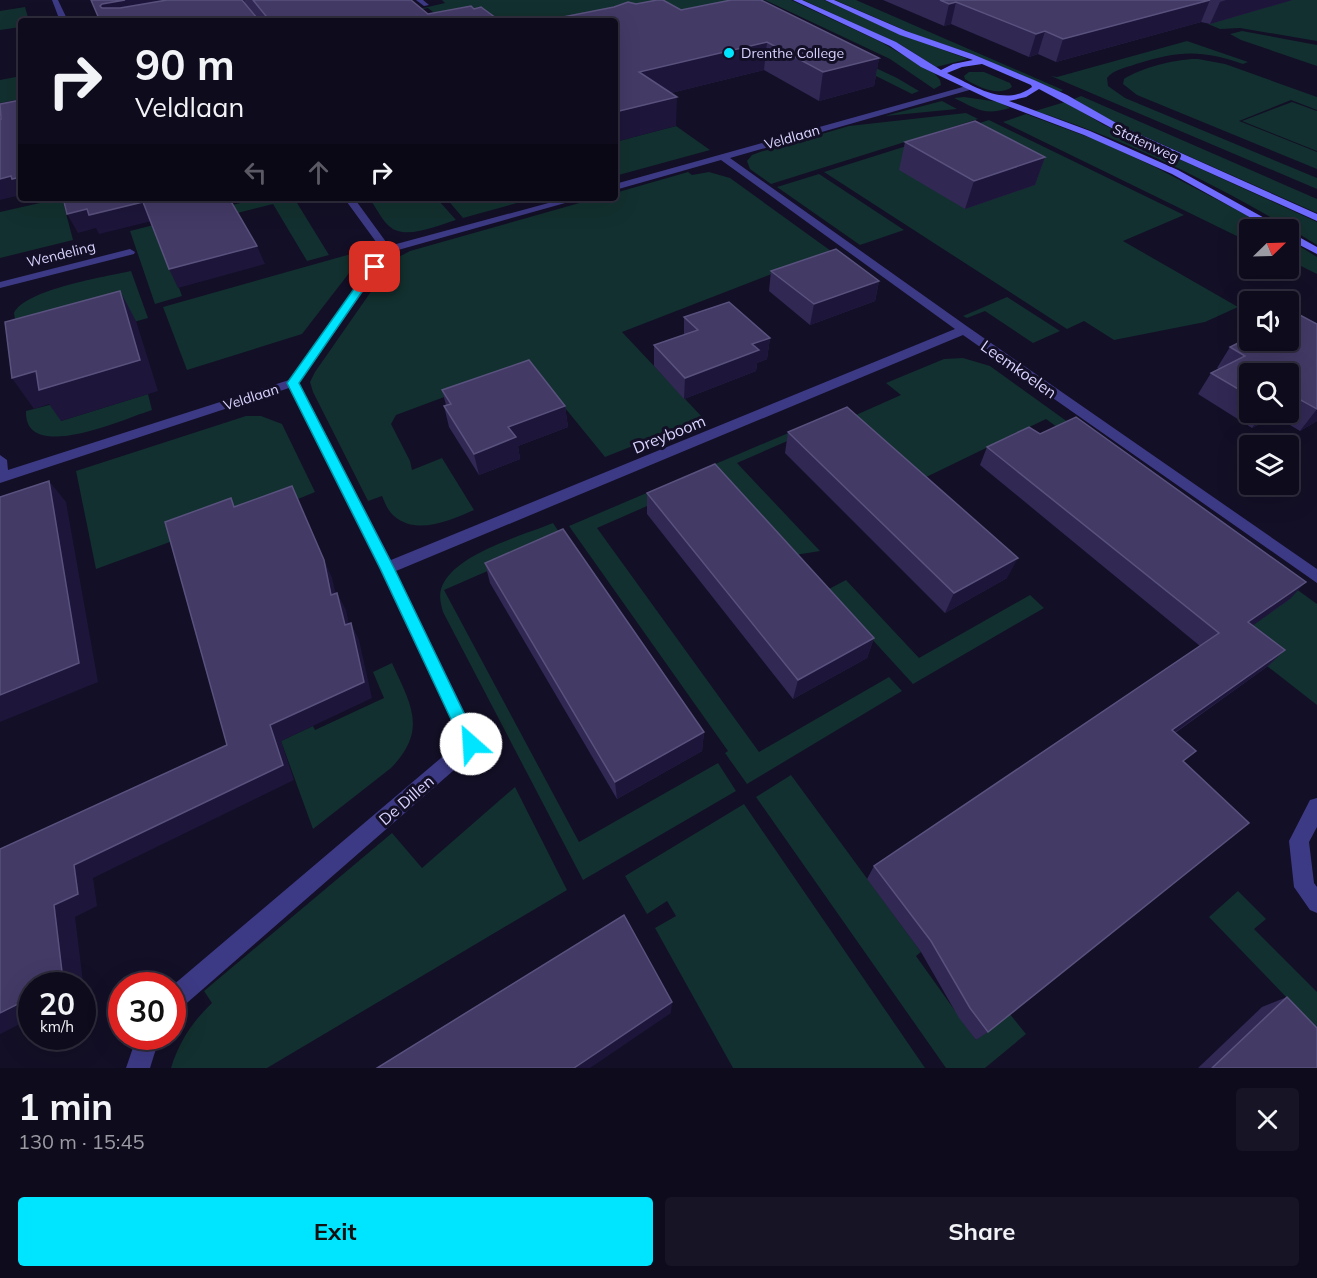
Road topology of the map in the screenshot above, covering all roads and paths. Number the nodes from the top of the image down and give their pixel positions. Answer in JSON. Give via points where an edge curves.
{"nodes":[{"id":1,"x":56,"y":0,"type":"edge"},
{"id":2,"x":419,"y":0,"type":"edge"},
{"id":3,"x":796,"y":0,"type":"edge"},
{"id":4,"x":828,"y":0,"type":"edge"},
{"id":5,"x":426,"y":6,"type":"dead end"},
{"id":6,"x":63,"y":18,"type":"edge"},
{"id":7,"x":983,"y":62,"type":"junction"},
{"id":8,"x":942,"y":74,"type":"junction"},
{"id":9,"x":1035,"y":84,"type":"junction"},
{"id":10,"x":970,"y":87,"type":"junction"},
{"id":11,"x":992,"y":97,"type":"junction"},
{"id":12,"x":723,"y":157,"type":"junction"},
{"id":13,"x":618,"y":186,"type":"edge"},
{"id":14,"x":351,"y":201,"type":"edge"},
{"id":15,"x":567,"y":201,"type":"edge"},
{"id":16,"x":1317,"y":218,"type":"edge"},
{"id":17,"x":1261,"y":219,"type":"edge"},
{"id":18,"x":1299,"y":240,"type":"edge"},
{"id":19,"x":387,"y":250,"type":"junction"},
{"id":20,"x":1317,"y":251,"type":"edge"},
{"id":21,"x":130,"y":252,"type":"dead end"},
{"id":22,"x":0,"y":285,"type":"edge"},
{"id":23,"x":964,"y":330,"type":"junction"},
{"id":24,"x":293,"y":383,"type":"junction"},
{"id":25,"x":0,"y":459,"type":"edge"},
{"id":26,"x":1,"y":478,"type":"edge"},
{"id":27,"x":387,"y":568,"type":"junction"},
{"id":28,"x":1317,"y":577,"type":"edge"},
{"id":29,"x":1317,"y":807,"type":"edge"},
{"id":30,"x":1317,"y":903,"type":"edge"},
{"id":31,"x":186,"y":989,"type":"edge"},
{"id":32,"x":144,"y":1050,"type":"edge"},
{"id":33,"x":138,"y":1068,"type":"edge"}],
"edges":[{"from":1,"to":6,"type":"street"},
{"from":2,"to":5,"type":"street"},
{"from":3,"to":8,"type":"street","name":"Statenweg","via":[[893,44]]},
{"from":4,"to":7,"type":"street","name":"Statenweg"},
{"from":7,"to":8,"type":"street","via":[[958,65]]},
{"from":7,"to":9,"type":"street","name":"Statenweg"},
{"from":8,"to":10,"type":"street","name":"Statenweg"},
{"from":9,"to":11,"type":"street","name":"Statenweg","via":[[1033,92],[1015,98]]},
{"from":9,"to":16,"type":"street","name":"Statenweg","via":[[1114,126]]},
{"from":10,"to":11,"type":"street","name":"Statenweg"},
{"from":10,"to":12,"type":"street","name":"Veldlaan"},
{"from":11,"to":17,"type":"street","name":"Statenweg","via":[[1131,152]]},
{"from":12,"to":13,"type":"street","name":"Veldlaan"},
{"from":12,"to":23,"type":"street","name":"Leemkoelen"},
{"from":14,"to":19,"type":"street"},
{"from":15,"to":19,"type":"street"},
{"from":18,"to":20,"type":"street"},
{"from":19,"to":24,"type":"street","name":"Veldlaan"},
{"from":21,"to":22,"type":"street","name":"Wendeling"},
{"from":23,"to":27,"type":"street","name":"Dreyboom"},
{"from":23,"to":28,"type":"street","name":"Leemkoelen"},
{"from":24,"to":26,"type":"street","name":"Veldlaan"},
{"from":24,"to":27,"type":"street","name":"De Dillen"},
{"from":25,"to":26,"type":"street","name":"Veldlaan"},
{"from":27,"to":31,"type":"street","name":"De Dillen","via":[[471,744]]},
{"from":29,"to":30,"type":"street","via":[[1299,841],[1304,887]]},
{"from":32,"to":33,"type":"street"}]}
